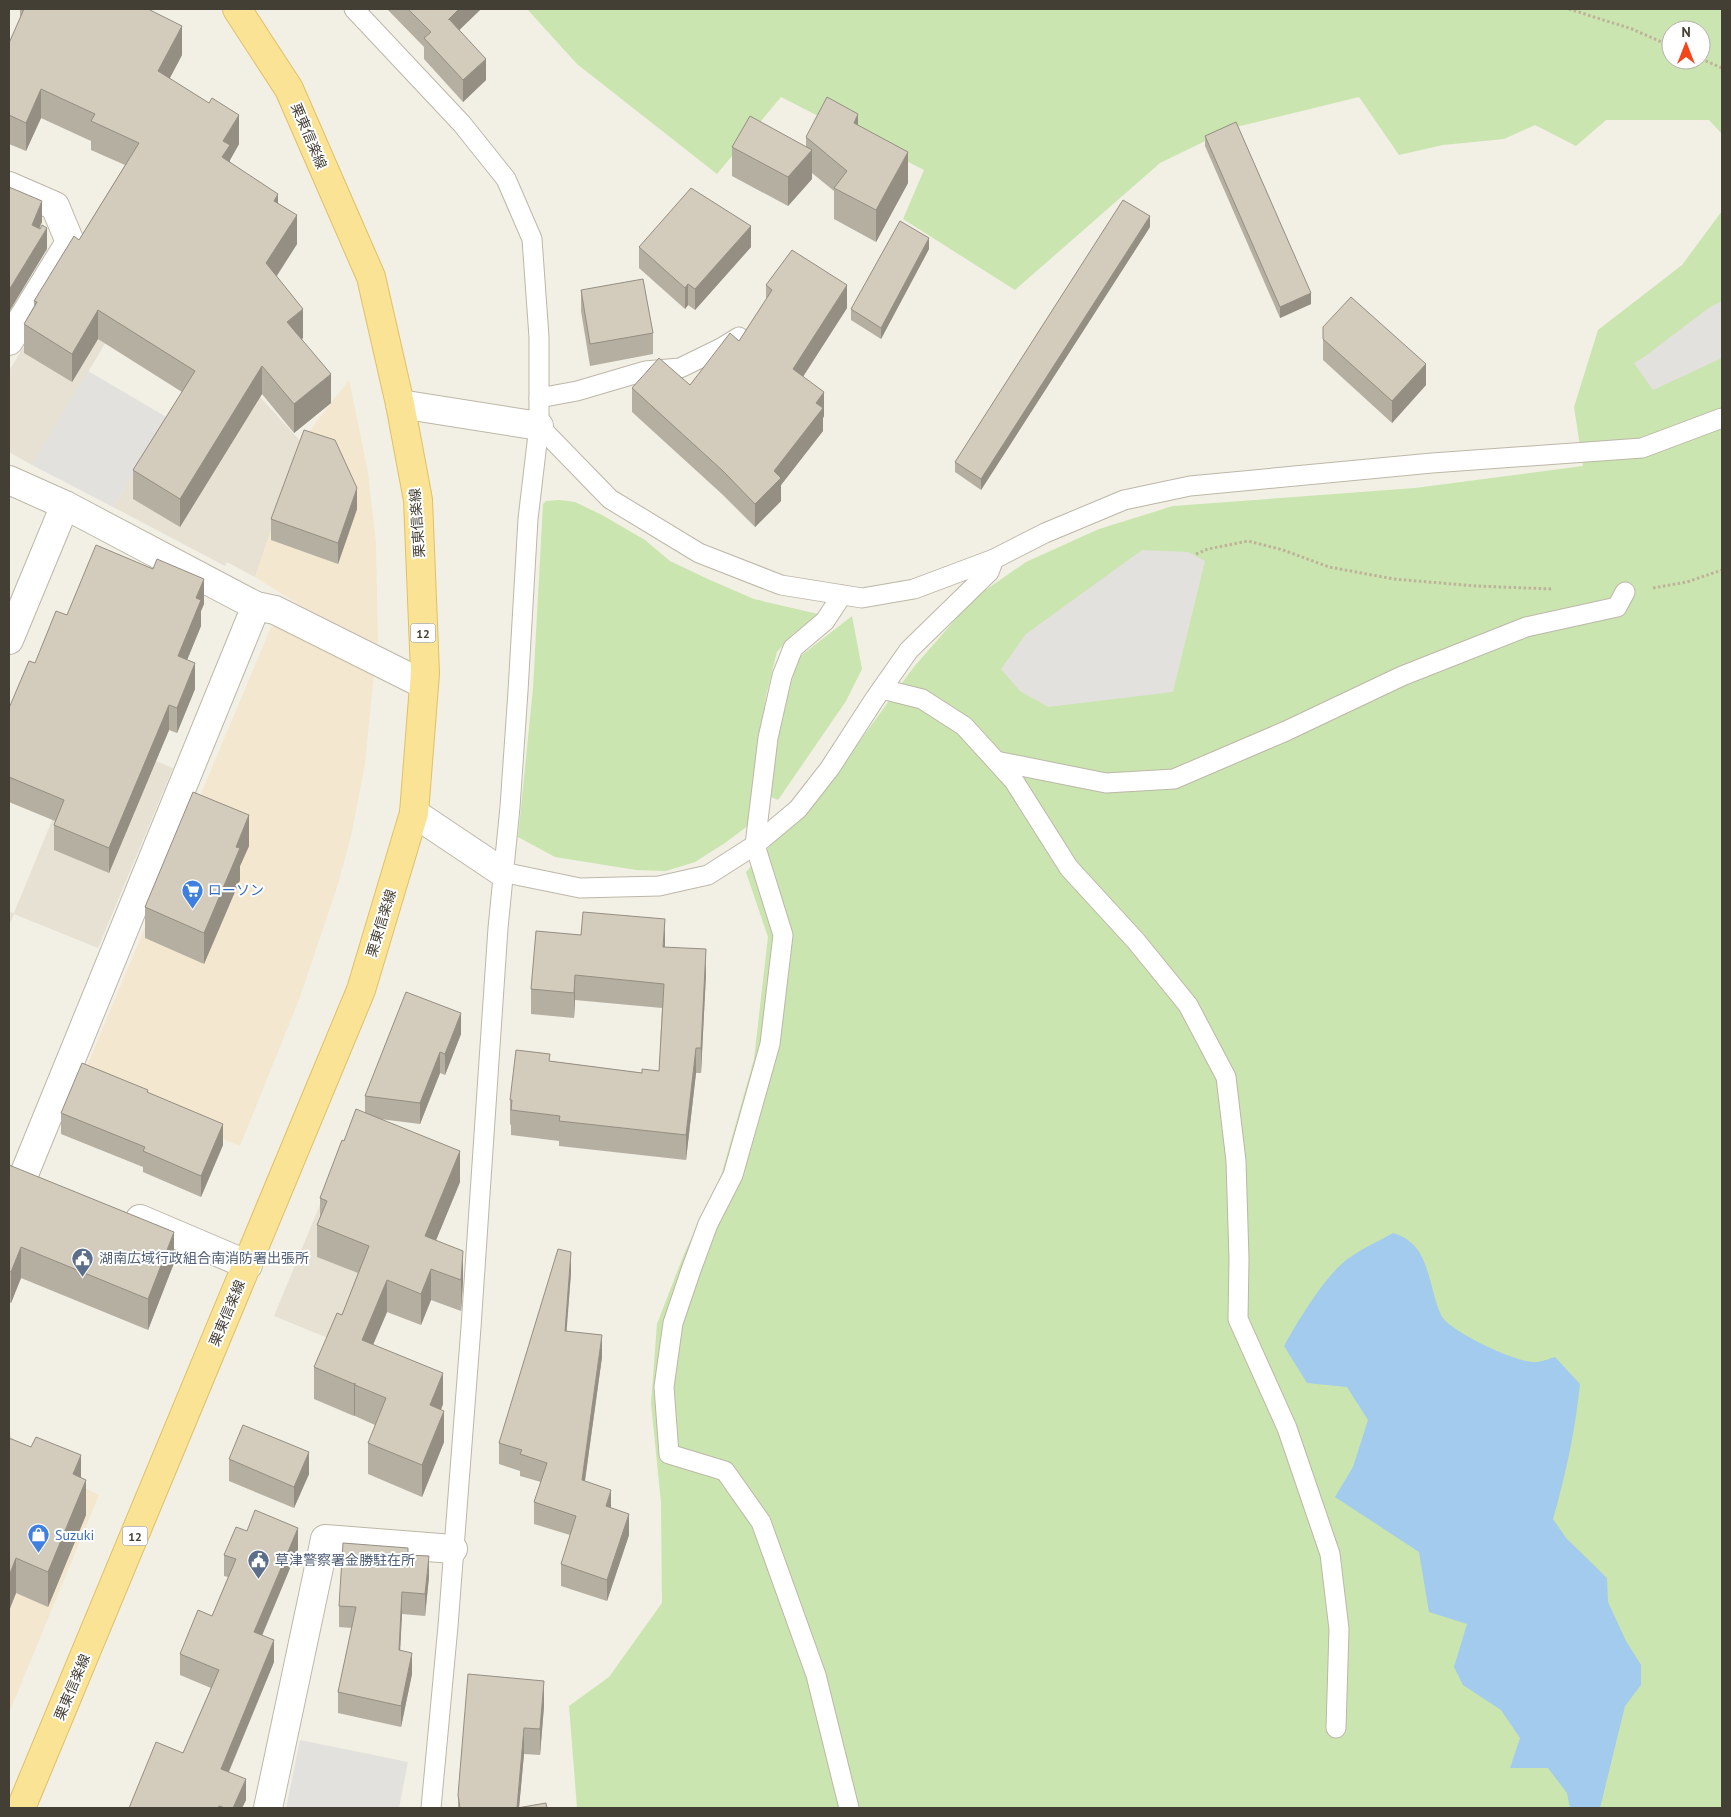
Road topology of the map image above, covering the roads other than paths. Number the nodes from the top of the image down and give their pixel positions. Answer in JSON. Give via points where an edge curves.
{"nodes":[{"id":1,"x":237,"y":9,"type":"edge"},
{"id":2,"x":354,"y":9,"type":"edge"},
{"id":3,"x":9,"y":186,"type":"edge"},
{"id":4,"x":739,"y":337,"type":"edge"},
{"id":5,"x":9,"y":341,"type":"edge"},
{"id":6,"x":539,"y":398,"type":"junction"},
{"id":7,"x":400,"y":404,"type":"junction"},
{"id":8,"x":1722,"y":418,"type":"edge"},
{"id":9,"x":539,"y":426,"type":"junction"},
{"id":10,"x":9,"y":480,"type":"edge"},
{"id":11,"x":64,"y":505,"type":"junction"},
{"id":12,"x":994,"y":559,"type":"junction"},
{"id":13,"x":1625,"y":592,"type":"road end"},
{"id":14,"x":842,"y":594,"type":"junction"},
{"id":15,"x":256,"y":606,"type":"junction"},
{"id":16,"x":9,"y":640,"type":"edge"},
{"id":17,"x":423,"y":684,"type":"junction"},
{"id":18,"x":882,"y":689,"type":"junction"},
{"id":19,"x":996,"y":761,"type":"junction"},
{"id":20,"x":414,"y":813,"type":"junction"},
{"id":21,"x":755,"y":844,"type":"junction"},
{"id":22,"x":502,"y":872,"type":"junction"},
{"id":23,"x":17,"y":1169,"type":"edge"},
{"id":24,"x":52,"y":1183,"type":"edge"},
{"id":25,"x":114,"y":1208,"type":"edge"},
{"id":26,"x":248,"y":1265,"type":"junction"},
{"id":27,"x":453,"y":1549,"type":"junction"},
{"id":28,"x":1336,"y":1728,"type":"dead end"},
{"id":29,"x":21,"y":1808,"type":"edge"},
{"id":30,"x":268,"y":1808,"type":"edge"},
{"id":31,"x":431,"y":1808,"type":"edge"},
{"id":32,"x":849,"y":1808,"type":"edge"}],
"edges":[{"from":1,"to":7,"type":"main road","name":"栗東信楽線","number":"12","via":[[289,89],[371,277]]},
{"from":2,"to":6,"type":"lane","via":[[462,124],[506,179],[532,239],[539,337]]},
{"from":3,"to":5,"type":"street","via":[[55,206],[70,242]]},
{"from":4,"to":6,"type":"lane","via":[[680,368],[645,371],[577,391]]},
{"from":6,"to":9,"type":"lane"},
{"from":7,"to":9,"type":"street"},
{"from":7,"to":17,"type":"main road","name":"栗東信楽線","number":"12","via":[[418,500]]},
{"from":8,"to":12,"type":"lane","via":[[1642,448],[1190,486],[1124,500],[1045,532]]},
{"from":9,"to":14,"type":"lane","via":[[610,499],[699,553],[780,585]]},
{"from":9,"to":22,"type":"lane","via":[[528,519],[512,778]]},
{"from":10,"to":11,"type":"street"},
{"from":11,"to":15,"type":"street"},
{"from":11,"to":16,"type":"street"},
{"from":12,"to":14,"type":"lane","via":[[914,589],[862,598]]},
{"from":12,"to":18,"type":"lane","via":[[989,572],[909,650]]},
{"from":13,"to":19,"type":"lane","via":[[1618,607],[1526,627],[1402,676],[1174,779],[1106,783]]},
{"from":14,"to":21,"type":"lane","via":[[825,621],[793,648],[782,676],[768,738]]},
{"from":15,"to":17,"type":"street","via":[[275,610]]},
{"from":15,"to":23,"type":"street"},
{"from":17,"to":20,"type":"main road","name":"栗東信楽線","number":"12"},
{"from":18,"to":19,"type":"lane","via":[[922,699],[964,726]]},
{"from":18,"to":21,"type":"lane","via":[[830,768],[798,809]]},
{"from":19,"to":28,"type":"lane","via":[[1014,781],[1069,868],[1136,941],[1188,1005],[1226,1077],[1236,1161],[1238,1319],[1287,1428],[1330,1554],[1339,1629]]},
{"from":20,"to":22,"type":"street"},
{"from":20,"to":26,"type":"main road","name":"栗東信楽線","number":"12","via":[[361,990]]},
{"from":21,"to":22,"type":"lane","via":[[708,875],[659,886],[580,888]]},
{"from":21,"to":32,"type":"lane","via":[[783,935],[770,1044],[733,1175],[708,1224],[673,1323],[664,1387],[669,1454],[725,1471],[760,1522],[816,1675]]},
{"from":22,"to":27,"type":"lane"},
{"from":23,"to":24,"type":"street"},
{"from":25,"to":26,"type":"street"},
{"from":26,"to":29,"type":"main road","name":"栗東信楽線","number":"12"},
{"from":27,"to":30,"type":"street","via":[[326,1540]]},
{"from":27,"to":31,"type":"lane"}]}
